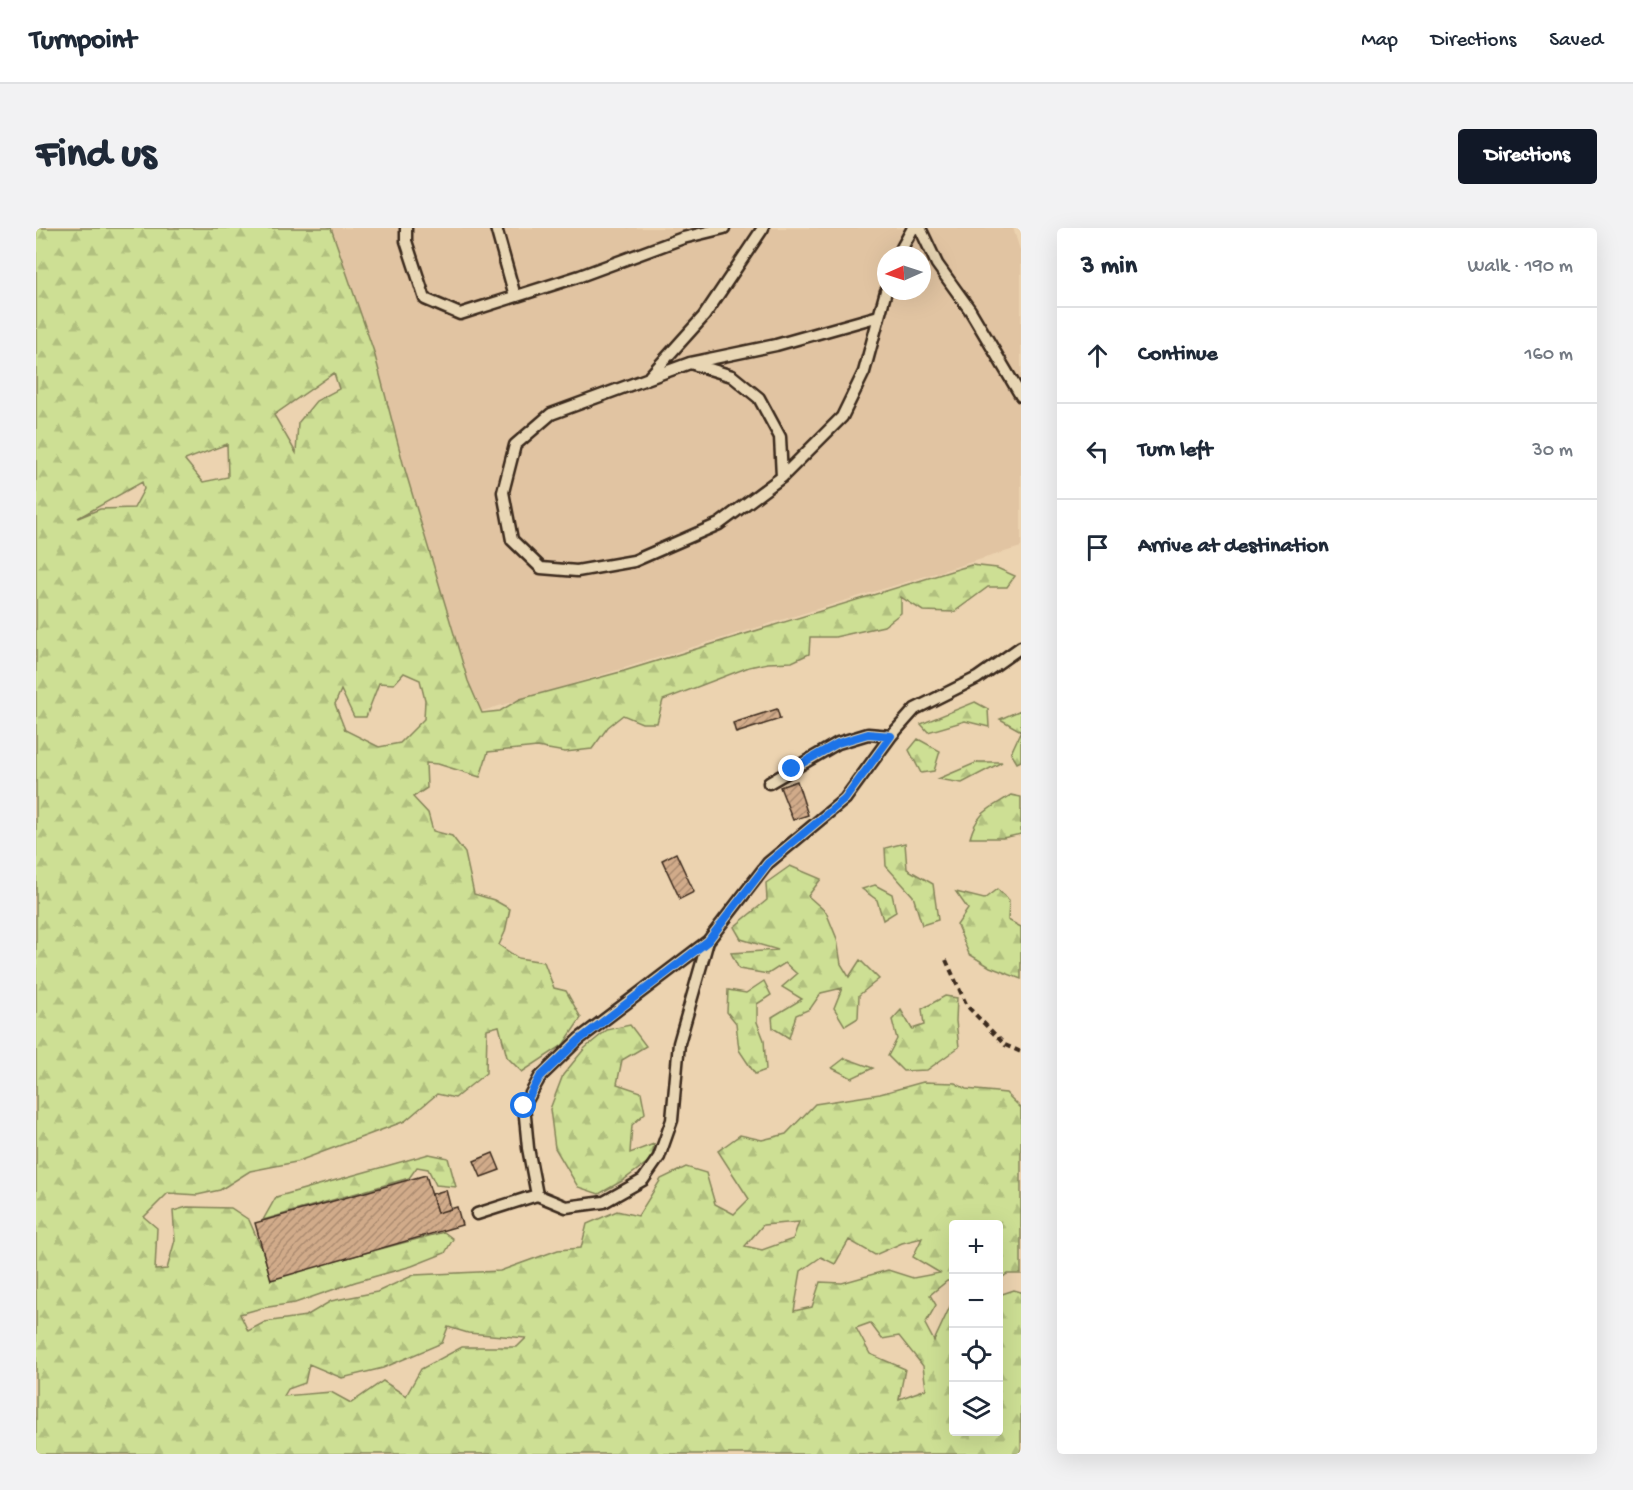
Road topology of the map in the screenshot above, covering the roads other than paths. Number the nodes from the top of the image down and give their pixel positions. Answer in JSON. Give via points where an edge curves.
{"nodes":[{"id":1,"x":406,"y":228,"type":"edge"},
{"id":2,"x":496,"y":228,"type":"edge"},
{"id":3,"x":723,"y":228,"type":"edge"},
{"id":4,"x":763,"y":228,"type":"edge"},
{"id":5,"x":913,"y":228,"type":"edge"},
{"id":6,"x":920,"y":228,"type":"edge"},
{"id":7,"x":903,"y":246,"type":"edge"},
{"id":8,"x":515,"y":296,"type":"junction"},
{"id":9,"x":883,"y":300,"type":"edge"},
{"id":10,"x":879,"y":316,"type":"junction"},
{"id":11,"x":690,"y":363,"type":"junction"},
{"id":12,"x":648,"y":378,"type":"junction"},
{"id":13,"x":1021,"y":396,"type":"edge"},
{"id":14,"x":782,"y":477,"type":"junction"},
{"id":15,"x":1021,"y":647,"type":"edge"},
{"id":16,"x":891,"y":736,"type":"junction"},
{"id":17,"x":769,"y":783,"type":"dead end"},
{"id":18,"x":708,"y":941,"type":"junction"},
{"id":19,"x":537,"y":1195,"type":"junction"},
{"id":20,"x":477,"y":1214,"type":"dead end"}],
"edges":[{"from":1,"to":8,"type":"lane","via":[[406,241],[425,299],[460,314]]},
{"from":2,"to":8,"type":"lane"},
{"from":3,"to":8,"type":"lane"},
{"from":4,"to":12,"type":"lane","via":[[704,316]]},
{"from":5,"to":7,"type":"lane"},
{"from":6,"to":13,"type":"lane","via":[[937,264],[970,310]]},
{"from":9,"to":10,"type":"lane"},
{"from":10,"to":11,"type":"lane","via":[[776,345]]},
{"from":10,"to":14,"type":"lane","via":[[864,372],[842,417]]},
{"from":11,"to":12,"type":"lane"},
{"from":11,"to":14,"type":"lane","via":[[732,376],[759,398],[780,437]]},
{"from":12,"to":14,"type":"lane","via":[[551,414],[515,445],[503,492],[512,540],[541,568],[578,571],[634,561],[719,524]]},
{"from":15,"to":16,"type":"lane","via":[[977,678],[915,710]]},
{"from":16,"to":17,"type":"lane","via":[[868,734],[838,743]]},
{"from":16,"to":18,"type":"lane","via":[[845,799],[768,863]]},
{"from":18,"to":19,"type":"lane","via":[[579,1040],[540,1077],[524,1106]]},
{"from":18,"to":19,"type":"lane","via":[[679,1043],[672,1120],[659,1157],[643,1180],[604,1202],[566,1207]]},
{"from":19,"to":20,"type":"lane"}]}
